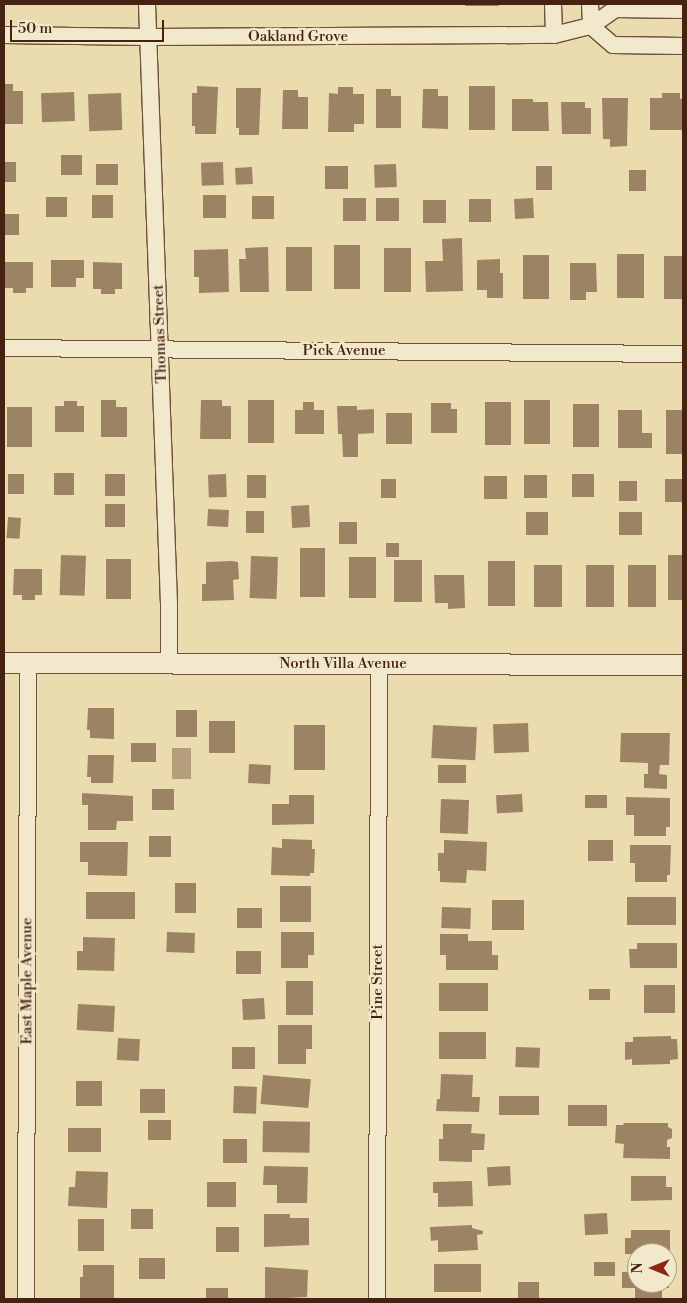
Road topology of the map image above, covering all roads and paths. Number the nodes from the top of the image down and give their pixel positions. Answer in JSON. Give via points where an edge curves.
{"nodes":[{"id":1,"x":147,"y":4,"type":"edge"},
{"id":2,"x":553,"y":4,"type":"edge"},
{"id":3,"x":590,"y":4,"type":"edge"},
{"id":4,"x":683,"y":10,"type":"edge"},
{"id":5,"x":590,"y":26,"type":"junction"},
{"id":6,"x":4,"y":35,"type":"edge"},
{"id":7,"x":554,"y":35,"type":"junction"},
{"id":8,"x":148,"y":37,"type":"junction"},
{"id":9,"x":683,"y":46,"type":"edge"},
{"id":10,"x":4,"y":348,"type":"edge"},
{"id":11,"x":160,"y":350,"type":"junction"},
{"id":12,"x":683,"y":354,"type":"edge"},
{"id":13,"x":4,"y":663,"type":"edge"},
{"id":14,"x":28,"y":663,"type":"junction"},
{"id":15,"x":169,"y":664,"type":"junction"},
{"id":16,"x":379,"y":664,"type":"junction"},
{"id":17,"x":683,"y":665,"type":"edge"},
{"id":18,"x":26,"y":1299,"type":"edge"},
{"id":19,"x":377,"y":1299,"type":"edge"}],
"edges":[{"from":1,"to":8,"type":"street","name":"Thomas Street"},
{"from":2,"to":7,"type":"street"},
{"from":3,"to":5,"type":"street"},
{"from":4,"to":5,"type":"street","name":"Oakland Grove","via":[[615,9]]},
{"from":5,"to":7,"type":"street","name":"Oakland Grove"},
{"from":5,"to":9,"type":"street","via":[[613,45]]},
{"from":6,"to":8,"type":"street","name":"Oakland Grove"},
{"from":7,"to":8,"type":"street","name":"Oakland Grove"},
{"from":8,"to":11,"type":"street","name":"Thomas Street"},
{"from":10,"to":11,"type":"street","name":"Pick Avenue"},
{"from":11,"to":12,"type":"street","name":"Pick Avenue"},
{"from":11,"to":15,"type":"street","name":"Thomas Street"},
{"from":13,"to":14,"type":"street","name":"North Villa Avenue"},
{"from":14,"to":15,"type":"street","name":"North Villa Avenue"},
{"from":14,"to":18,"type":"street","name":"East Maple Avenue"},
{"from":15,"to":16,"type":"street","name":"North Villa Avenue"},
{"from":16,"to":17,"type":"street","name":"North Villa Avenue"},
{"from":16,"to":19,"type":"street","name":"Pine Street"}]}
